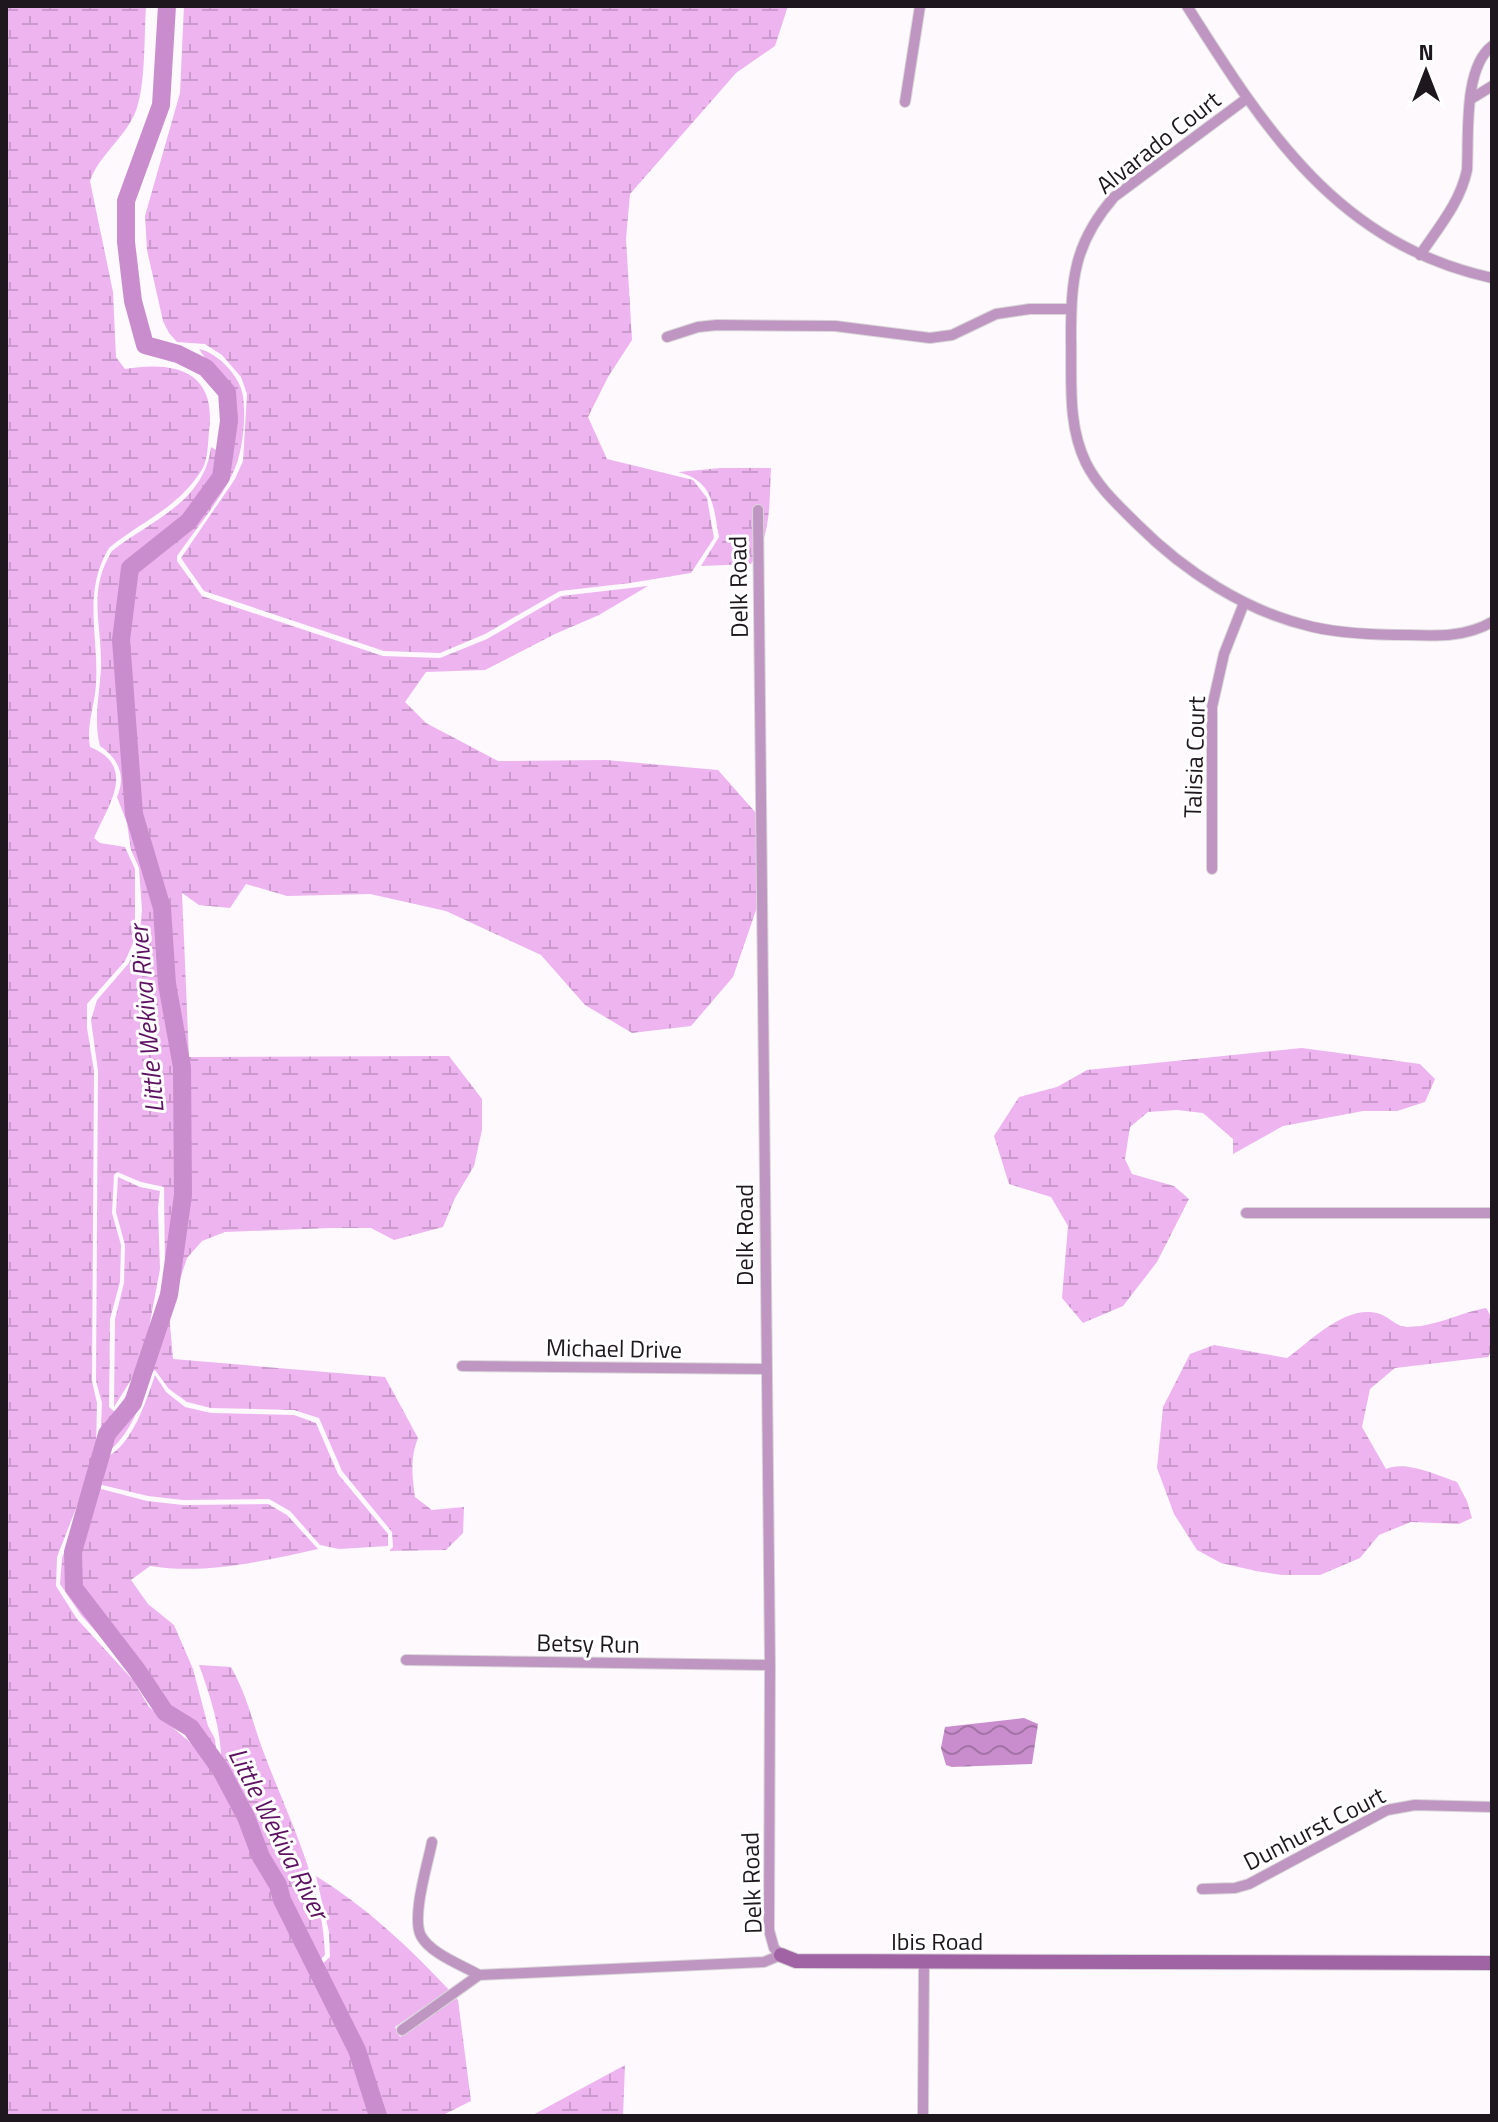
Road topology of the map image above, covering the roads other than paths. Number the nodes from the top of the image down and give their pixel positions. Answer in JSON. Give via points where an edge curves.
{"nodes":[{"id":1,"x":920,"y":6,"type":"edge"},
{"id":2,"x":1187,"y":6,"type":"edge"},
{"id":3,"x":1492,"y":46,"type":"edge"},
{"id":4,"x":1492,"y":86,"type":"edge"},
{"id":5,"x":1246,"y":99,"type":"junction"},
{"id":6,"x":1471,"y":99,"type":"junction"},
{"id":7,"x":905,"y":102,"type":"dead end"},
{"id":8,"x":1420,"y":255,"type":"junction"},
{"id":9,"x":1492,"y":278,"type":"edge"},
{"id":10,"x":1071,"y":309,"type":"junction"},
{"id":11,"x":667,"y":337,"type":"dead end"},
{"id":12,"x":758,"y":510,"type":"dead end"},
{"id":13,"x":1244,"y":603,"type":"junction"},
{"id":14,"x":1492,"y":622,"type":"edge"},
{"id":15,"x":1212,"y":869,"type":"dead end"},
{"id":16,"x":1246,"y":1213,"type":"dead end"},
{"id":17,"x":1492,"y":1213,"type":"edge"},
{"id":18,"x":462,"y":1366,"type":"dead end"},
{"id":19,"x":766,"y":1369,"type":"junction"},
{"id":20,"x":406,"y":1660,"type":"dead end"},
{"id":21,"x":770,"y":1665,"type":"junction"},
{"id":22,"x":1492,"y":1807,"type":"edge"},
{"id":23,"x":432,"y":1842,"type":"dead end"},
{"id":24,"x":1202,"y":1889,"type":"dead end"},
{"id":25,"x":781,"y":1955,"type":"junction"},
{"id":26,"x":924,"y":1963,"type":"junction"},
{"id":27,"x":1492,"y":1963,"type":"edge"},
{"id":28,"x":479,"y":1975,"type":"junction"},
{"id":29,"x":402,"y":2030,"type":"dead end"},
{"id":30,"x":923,"y":2116,"type":"edge"}],
"edges":[{"from":1,"to":7,"type":"street"},
{"from":2,"to":5,"type":"street"},
{"from":3,"to":6,"type":"street","via":[[1483,53]]},
{"from":4,"to":6,"type":"street"},
{"from":5,"to":8,"type":"street","via":[[1297,161],[1352,215]]},
{"from":5,"to":10,"type":"street","name":"Alvarado Court","via":[[1114,197],[1099,214],[1076,260]]},
{"from":6,"to":8,"type":"street","via":[[1464,185]]},
{"from":8,"to":9,"type":"street"},
{"from":10,"to":11,"type":"street","via":[[996,314],[952,335],[930,338],[835,326],[717,325]]},
{"from":10,"to":13,"type":"street","name":"Alvarado Court","via":[[1072,411],[1087,466],[1107,495],[1163,549]]},
{"from":12,"to":19,"type":"street","name":"Delk Road"},
{"from":13,"to":14,"type":"street","name":"Alvarado Court","via":[[1311,627],[1366,635],[1454,635]]},
{"from":13,"to":15,"type":"street","name":"Talisia Court","via":[[1224,654],[1212,707]]},
{"from":16,"to":17,"type":"street"},
{"from":18,"to":19,"type":"street","name":"Michael Drive"},
{"from":19,"to":21,"type":"street","name":"Delk Road"},
{"from":20,"to":21,"type":"street","name":"Betsy Run"},
{"from":21,"to":25,"type":"street","name":"Delk Road","via":[[769,1930]]},
{"from":22,"to":24,"type":"street","name":"Dunhurst Court","via":[[1387,1810],[1249,1884]]},
{"from":23,"to":28,"type":"street","via":[[419,1912],[421,1935]]},
{"from":25,"to":26,"type":"street","name":"Ibis Road","via":[[796,1961]]},
{"from":25,"to":28,"type":"street","name":"Ibis Road","via":[[764,1962]]},
{"from":26,"to":27,"type":"street","name":"Ibis Road"},
{"from":26,"to":30,"type":"street"},
{"from":28,"to":29,"type":"street"}]}
